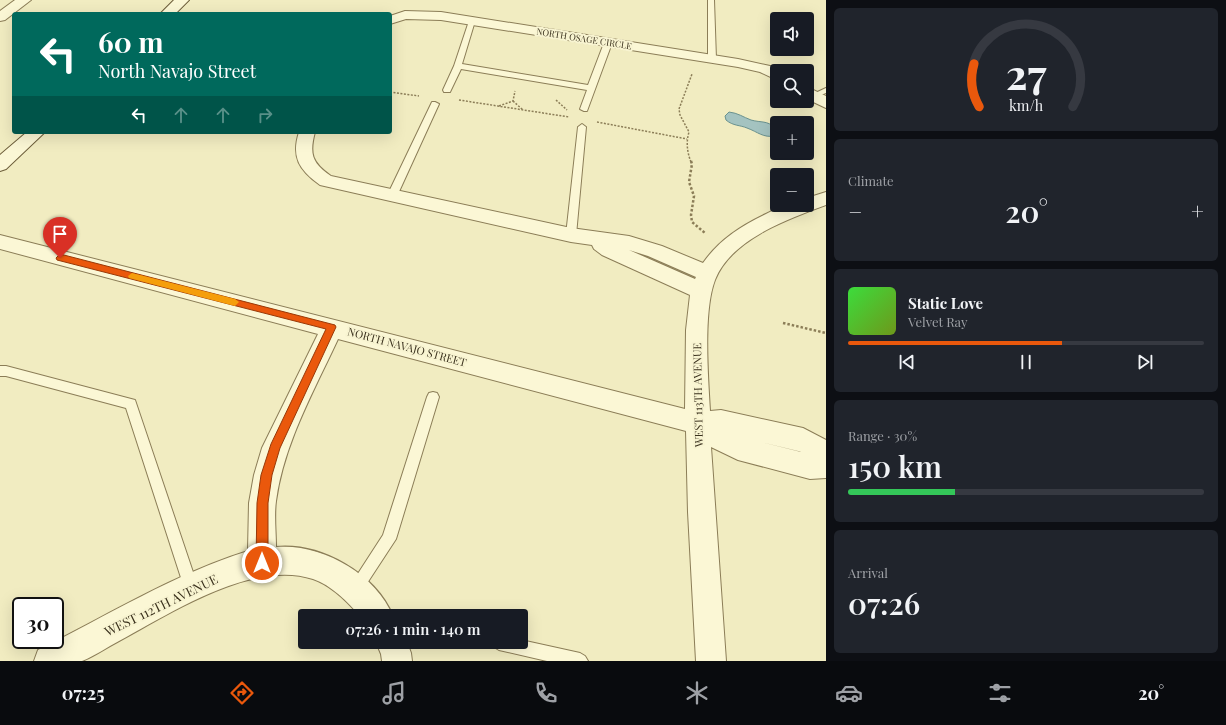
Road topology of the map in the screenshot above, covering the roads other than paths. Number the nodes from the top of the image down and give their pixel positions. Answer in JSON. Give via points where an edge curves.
{"nodes":[{"id":1,"x":24,"y":0,"type":"edge"},
{"id":2,"x":182,"y":0,"type":"edge"},
{"id":3,"x":711,"y":0,"type":"edge"},
{"id":4,"x":169,"y":12,"type":"edge"},
{"id":5,"x":3,"y":13,"type":"edge"},
{"id":6,"x":392,"y":19,"type":"edge"},
{"id":7,"x":472,"y":21,"type":"junction"},
{"id":8,"x":608,"y":43,"type":"junction"},
{"id":9,"x":712,"y":59,"type":"junction"},
{"id":10,"x":458,"y":66,"type":"junction"},
{"id":11,"x":770,"y":72,"type":"edge"},
{"id":12,"x":591,"y":88,"type":"junction"},
{"id":13,"x":447,"y":90,"type":"dead end"},
{"id":14,"x":436,"y":104,"type":"dead end"},
{"id":15,"x":584,"y":110,"type":"dead end"},
{"id":16,"x":582,"y":127,"type":"dead end"},
{"id":17,"x":34,"y":134,"type":"edge"},
{"id":18,"x":306,"y":134,"type":"edge"},
{"id":19,"x":0,"y":165,"type":"edge"},
{"id":20,"x":392,"y":196,"type":"junction"},
{"id":21,"x":826,"y":198,"type":"edge"},
{"id":22,"x":571,"y":235,"type":"junction"},
{"id":23,"x":0,"y":242,"type":"edge"},
{"id":24,"x":704,"y":282,"type":"junction"},
{"id":25,"x":332,"y":327,"type":"junction"},
{"id":26,"x":0,"y":371,"type":"edge"},
{"id":27,"x":433,"y":397,"type":"dead end"},
{"id":28,"x":697,"y":423,"type":"junction"},
{"id":29,"x":826,"y":453,"type":"edge"},
{"id":30,"x":826,"y":466,"type":"edge"},
{"id":31,"x":262,"y":563,"type":"junction"},
{"id":32,"x":191,"y":587,"type":"junction"},
{"id":33,"x":355,"y":589,"type":"junction"},
{"id":34,"x":373,"y":609,"type":"edge"},
{"id":35,"x":528,"y":649,"type":"edge"},
{"id":36,"x":82,"y":653,"type":"edge"},
{"id":37,"x":49,"y":661,"type":"edge"},
{"id":38,"x":580,"y":661,"type":"edge"},
{"id":39,"x":711,"y":661,"type":"edge"}],
"edges":[{"from":1,"to":5,"type":"street"},
{"from":2,"to":4,"type":"street"},
{"from":3,"to":9,"type":"lane"},
{"from":6,"to":7,"type":"street","name":"NORTH OSAGE CIRCLE","via":[[405,15],[425,15]]},
{"from":7,"to":8,"type":"street","name":"NORTH OSAGE CIRCLE"},
{"from":7,"to":10,"type":"lane"},
{"from":8,"to":9,"type":"street","name":"NORTH OSAGE CIRCLE"},
{"from":8,"to":12,"type":"lane"},
{"from":9,"to":11,"type":"street","name":"NORTH OSAGE CIRCLE"},
{"from":10,"to":12,"type":"lane"},
{"from":10,"to":13,"type":"lane"},
{"from":12,"to":15,"type":"lane"},
{"from":14,"to":20,"type":"lane"},
{"from":16,"to":22,"type":"lane"},
{"from":17,"to":19,"type":"street"},
{"from":18,"to":20,"type":"street","via":[[303,143],[306,164],[313,173],[326,181]]},
{"from":20,"to":22,"type":"street"},
{"from":21,"to":24,"type":"street","name":"WEST 113TH AVENUE","via":[[776,217],[742,236],[719,256]]},
{"from":22,"to":24,"type":"street","via":[[595,239],[609,250]]},
{"from":23,"to":25,"type":"street","name":"NORTH NAVAJO STREET"},
{"from":24,"to":28,"type":"street","name":"WEST 113TH AVENUE","via":[[698,315]]},
{"from":25,"to":28,"type":"street","name":"NORTH NAVAJO STREET"},
{"from":25,"to":31,"type":"street","via":[[275,448],[262,503]]},
{"from":26,"to":32,"type":"lane","via":[[131,404]]},
{"from":27,"to":33,"type":"lane","via":[[389,539]]},
{"from":28,"to":29,"type":"street","via":[[721,421],[748,427],[803,440]]},
{"from":28,"to":30,"type":"street","via":[[738,448],[810,467]]},
{"from":28,"to":39,"type":"street","name":"WEST 113TH AVENUE"},
{"from":31,"to":32,"type":"street","name":"WEST 112TH AVENUE","via":[[238,569]]},
{"from":31,"to":33,"type":"street","name":"WEST 112TH AVENUE","via":[[286,560],[326,569]]},
{"from":32,"to":36,"type":"street","name":"WEST 112TH AVENUE"},
{"from":33,"to":34,"type":"street","name":"WEST 112TH AVENUE"},
{"from":35,"to":38,"type":"lane"},
{"from":36,"to":37,"type":"street","name":"WEST 112TH AVENUE"}]}
